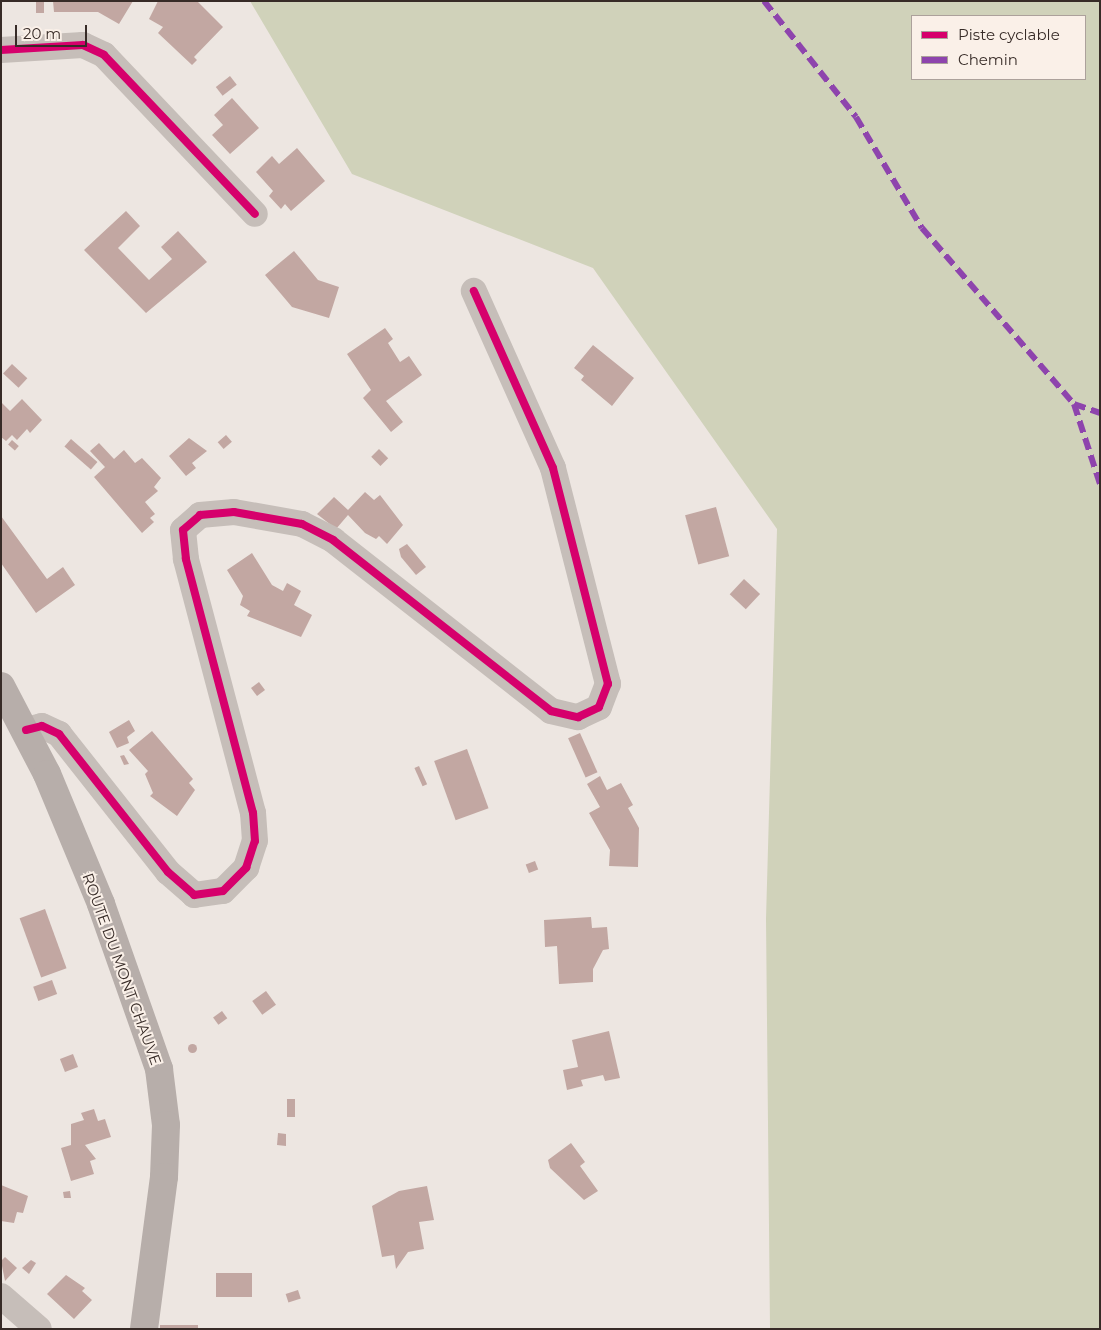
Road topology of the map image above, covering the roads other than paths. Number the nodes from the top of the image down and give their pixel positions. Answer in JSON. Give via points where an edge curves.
{"nodes":[{"id":1,"x":1,"y":50,"type":"edge"},
{"id":2,"x":255,"y":214,"type":"dead end"},
{"id":3,"x":474,"y":291,"type":"dead end"},
{"id":4,"x":1,"y":686,"type":"edge"},
{"id":5,"x":26,"y":730,"type":"junction"},
{"id":6,"x":1,"y":1296,"type":"edge"},
{"id":7,"x":39,"y":1329,"type":"edge"},
{"id":8,"x":144,"y":1329,"type":"edge"}],
"edges":[{"from":1,"to":2,"type":"street","via":[[83,45],[104,56]]},
{"from":3,"to":5,"type":"street","via":[[554,468],[608,684],[599,707],[578,717],[551,711],[333,540],[302,524],[234,512],[200,515],[183,530],[191,578],[253,813],[254,841],[246,868],[223,891],[194,895],[168,872],[59,734],[42,726]]},
{"from":4,"to":5,"type":"street","name":"ROUTE DU MONT CHAUVE"},
{"from":5,"to":8,"type":"street","name":"ROUTE DU MONT CHAUVE","via":[[101,904],[159,1069],[166,1125],[164,1178]]},
{"from":6,"to":7,"type":"street"}]}
